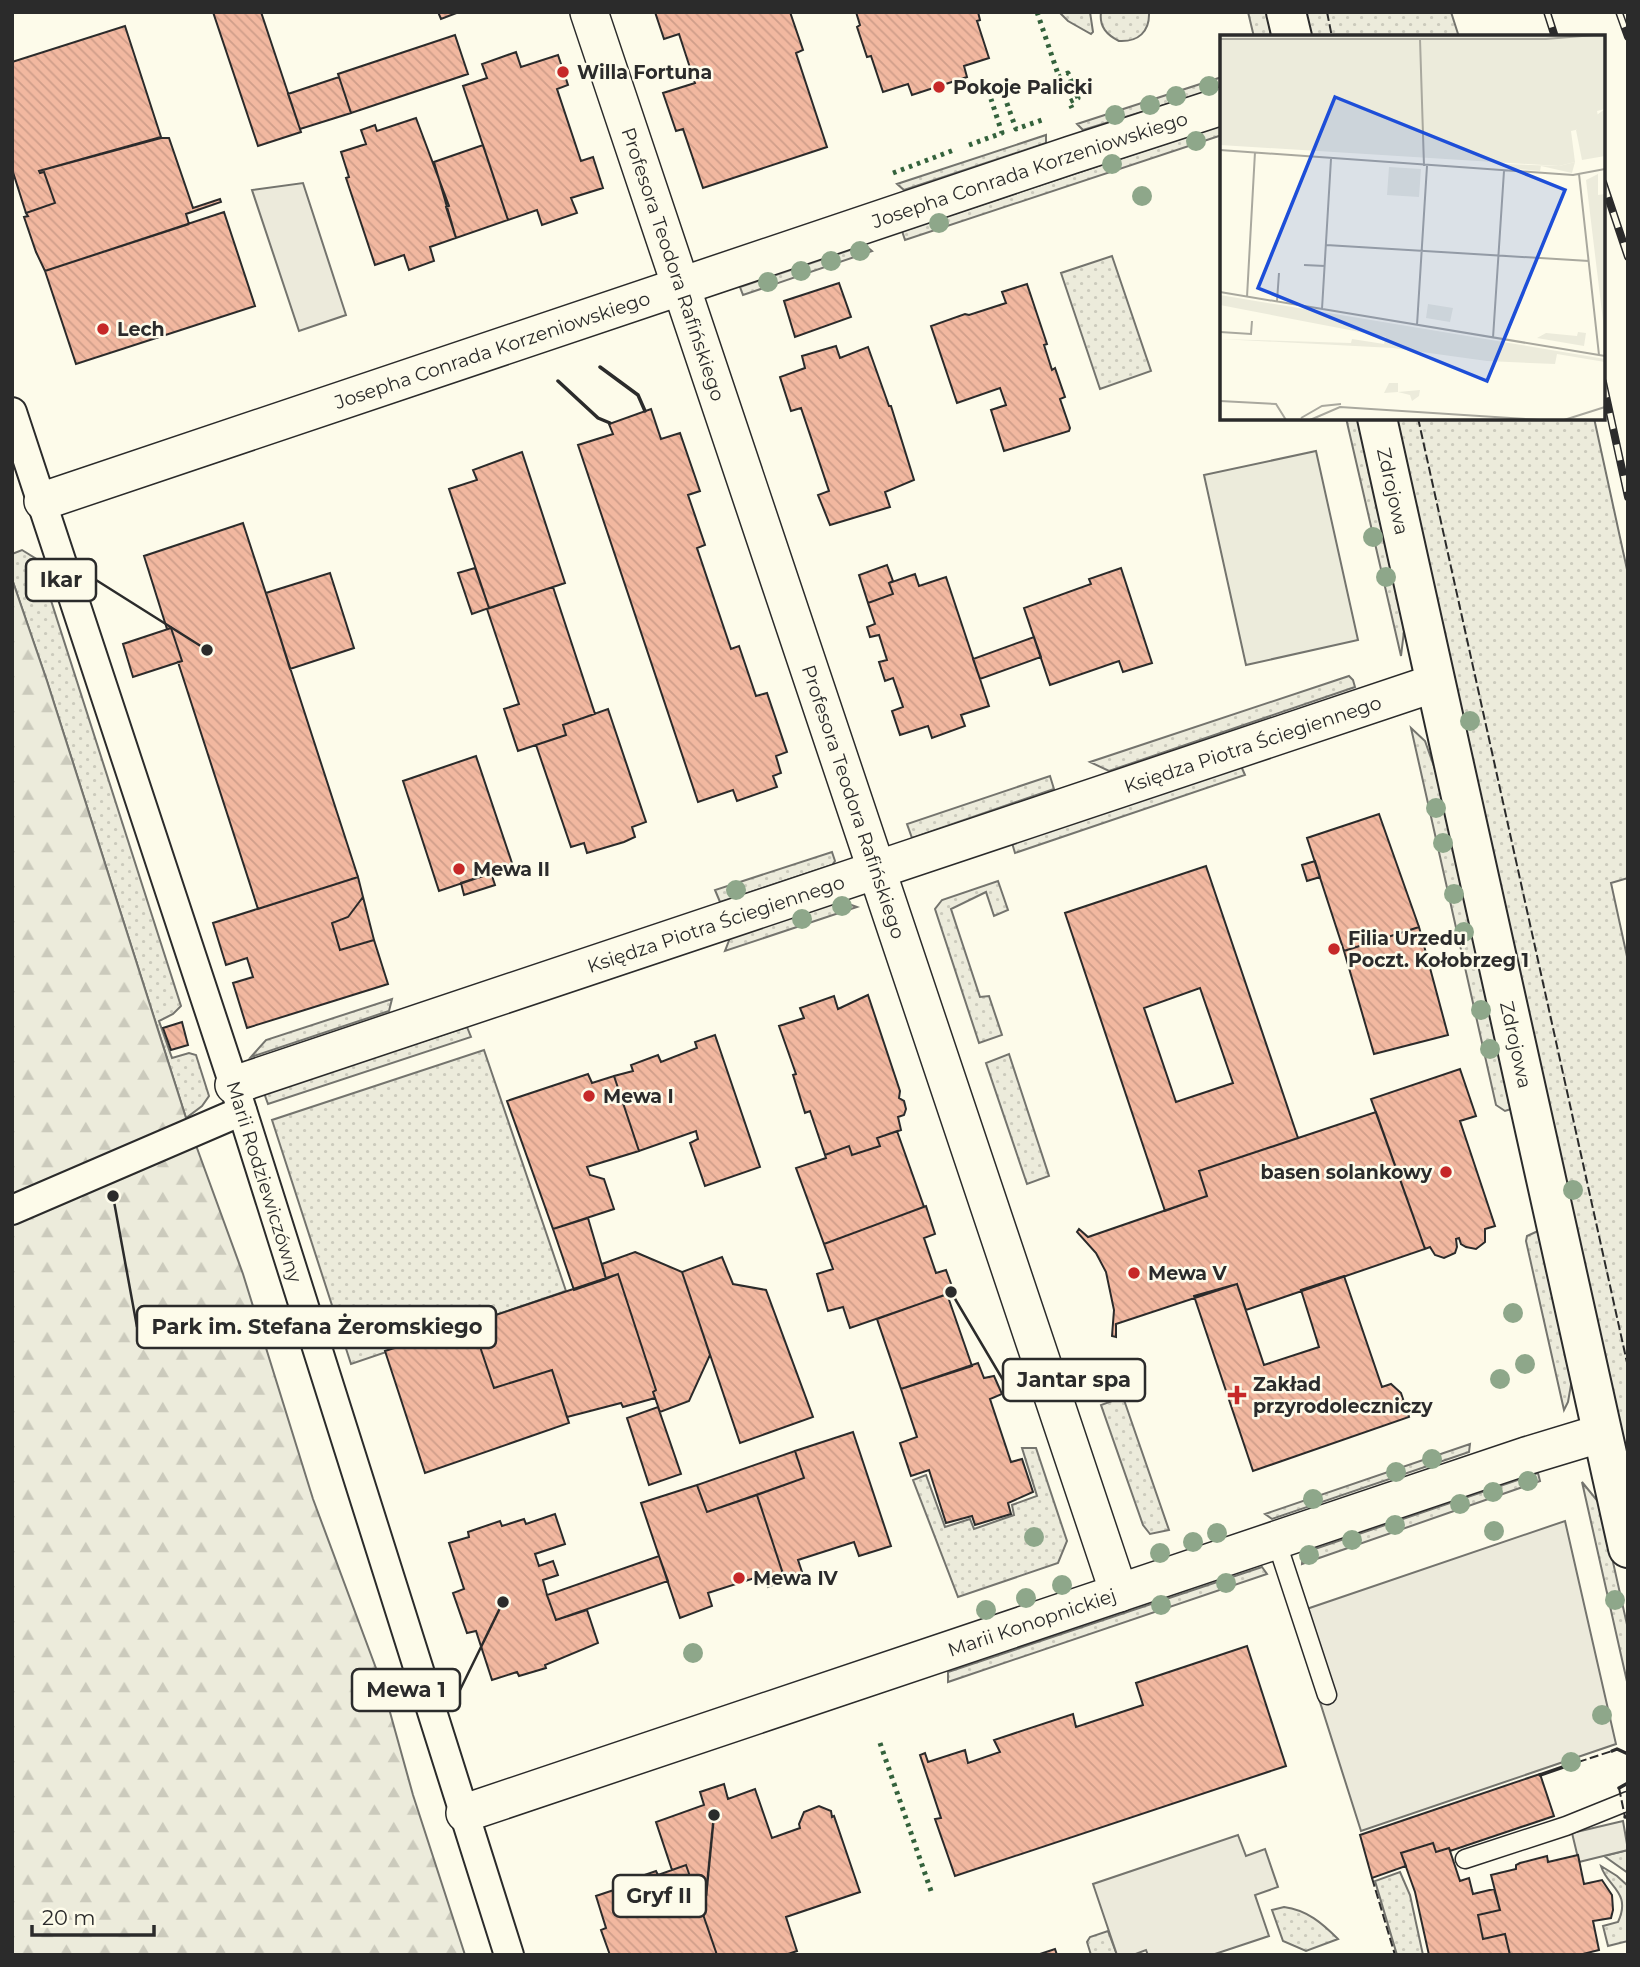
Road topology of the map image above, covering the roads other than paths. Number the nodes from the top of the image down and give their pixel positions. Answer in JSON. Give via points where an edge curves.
{"nodes":[{"id":1,"x":589,"y":12,"type":"edge"},
{"id":2,"x":1286,"y":12,"type":"edge"},
{"id":3,"x":1292,"y":35,"type":"edge"},
{"id":4,"x":1220,"y":107,"type":"edge"},
{"id":5,"x":680,"y":287,"type":"junction"},
{"id":6,"x":12,"y":412,"type":"edge"},
{"id":7,"x":1377,"y":420,"type":"edge"},
{"id":8,"x":43,"y":501,"type":"junction"},
{"id":9,"x":1435,"y":683,"type":"junction"},
{"id":10,"x":877,"y":869,"type":"junction"},
{"id":11,"x":238,"y":1098,"type":"junction"},
{"id":12,"x":12,"y":1210,"type":"edge"},
{"id":13,"x":1602,"y":1433,"type":"junction"},
{"id":14,"x":1276,"y":1540,"type":"junction"},
{"id":15,"x":1628,"y":1548,"type":"edge"},
{"id":16,"x":1119,"y":1593,"type":"junction"},
{"id":17,"x":1327,"y":1695,"type":"dead end"},
{"id":18,"x":1628,"y":1801,"type":"edge"},
{"id":19,"x":464,"y":1813,"type":"junction"},
{"id":20,"x":1465,"y":1859,"type":"dead end"},
{"id":21,"x":509,"y":1955,"type":"edge"}],
"edges":[{"from":1,"to":5,"type":"street","name":"Profesora Teodora Rafińskiego"},
{"from":2,"to":3,"type":"street"},
{"from":4,"to":5,"type":"street","name":"Josepha Conrada Korzeniowskiego"},
{"from":5,"to":8,"type":"street","name":"Josepha Conrada Korzeniowskiego"},
{"from":5,"to":10,"type":"street","name":"Profesora Teodora Rafińskiego"},
{"from":6,"to":8,"type":"street","name":"Marii Rodziewiczówny"},
{"from":7,"to":9,"type":"street","name":"Zdrojowa"},
{"from":8,"to":11,"type":"street","name":"Marii Rodziewiczówny"},
{"from":9,"to":10,"type":"street","name":"Księdza Piotra Ściegiennego"},
{"from":9,"to":13,"type":"street","name":"Zdrojowa"},
{"from":10,"to":11,"type":"street","name":"Księdza Piotra Ściegiennego"},
{"from":10,"to":16,"type":"street","name":"Profesora Teodora Rafińskiego"},
{"from":11,"to":12,"type":"street"},
{"from":11,"to":19,"type":"street","name":"Marii Rodziewiczówny"},
{"from":13,"to":14,"type":"street","name":"Marii Konopnickiej"},
{"from":13,"to":15,"type":"street","name":"Zdrojowa"},
{"from":14,"to":16,"type":"street","name":"Marii Konopnickiej"},
{"from":14,"to":17,"type":"lane"},
{"from":16,"to":19,"type":"street","name":"Marii Konopnickiej"},
{"from":18,"to":20,"type":"lane"},
{"from":19,"to":21,"type":"street","name":"Marii Rodziewiczówny"}]}
